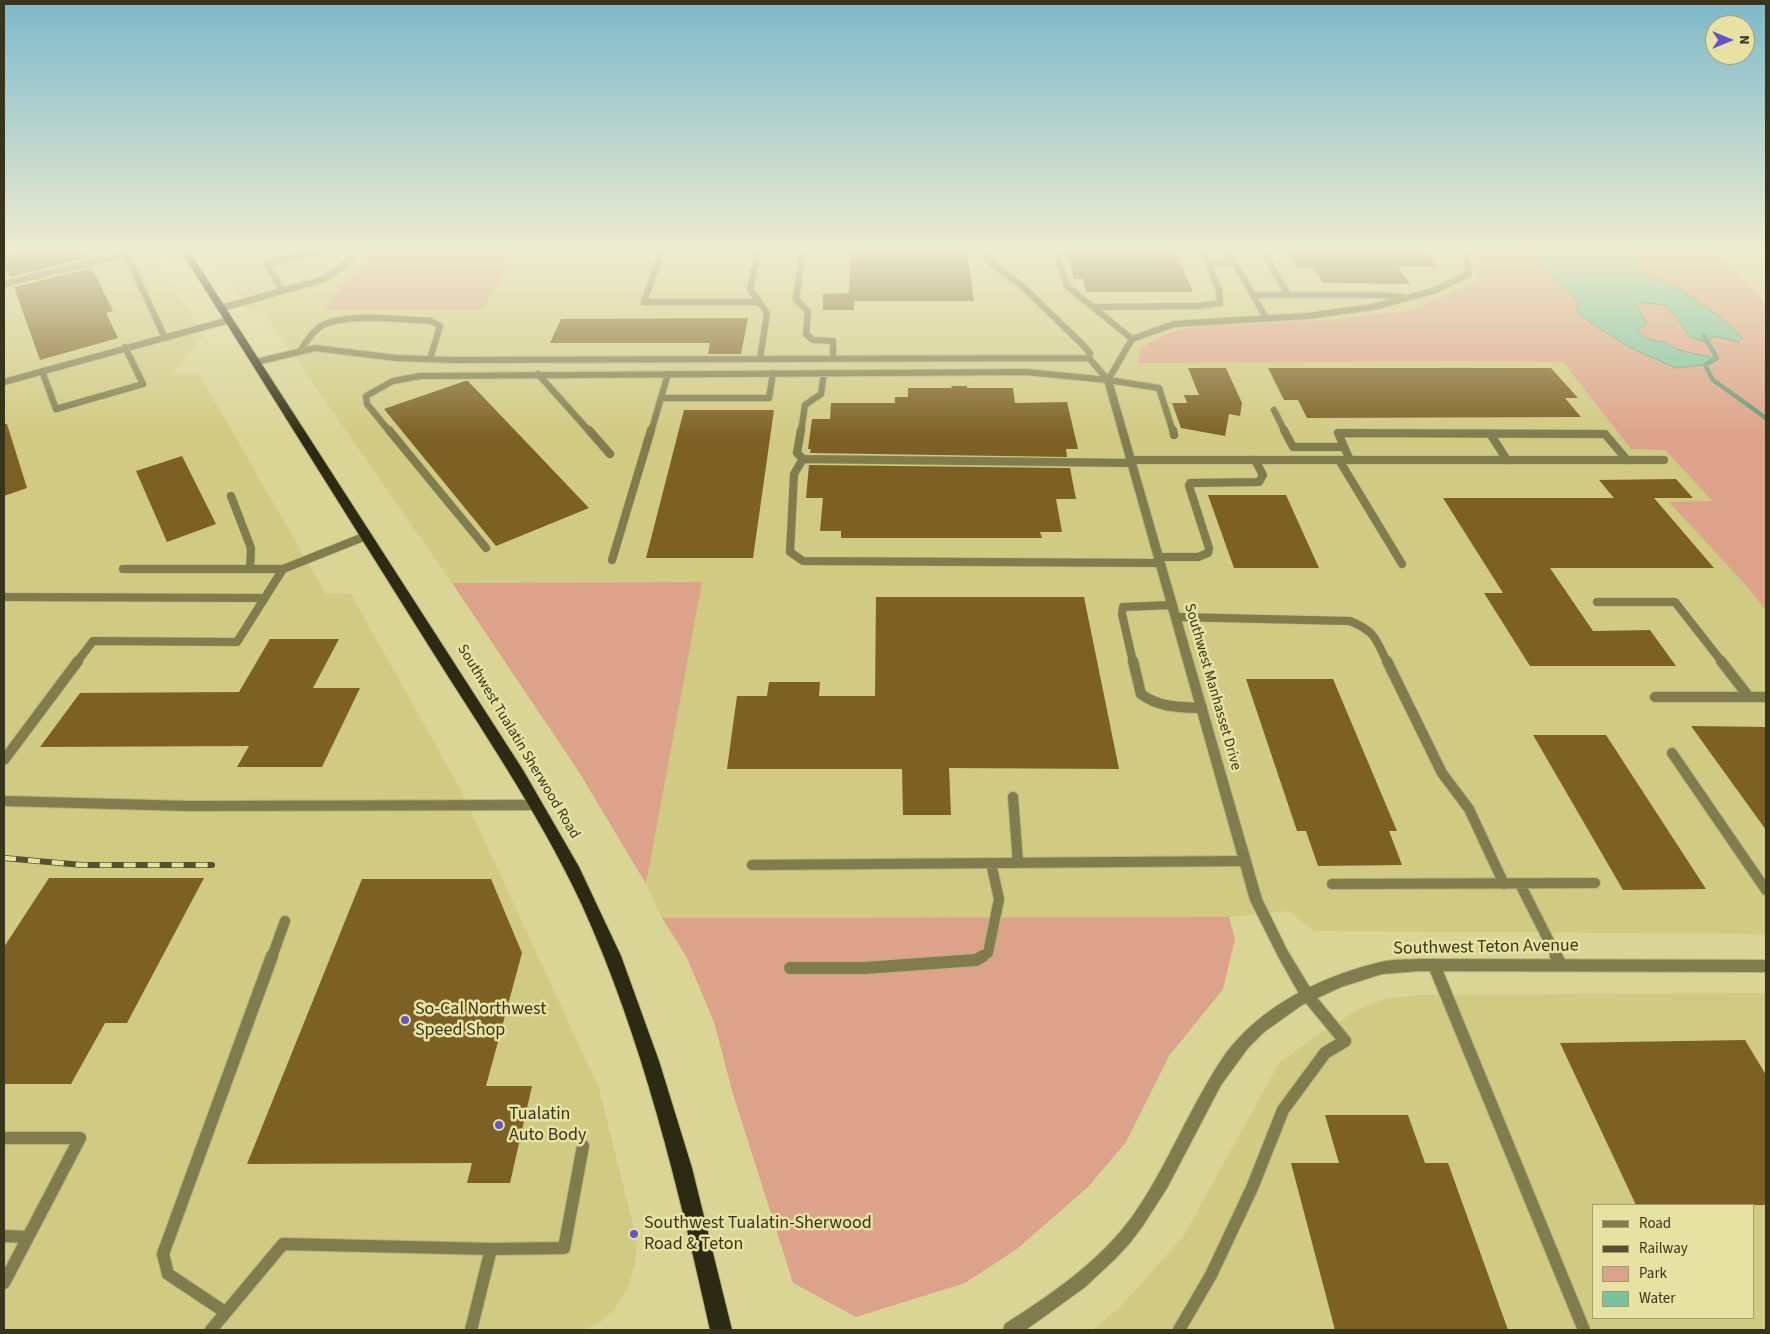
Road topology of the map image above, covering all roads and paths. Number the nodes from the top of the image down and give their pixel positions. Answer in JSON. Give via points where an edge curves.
{"nodes":[{"id":1,"x":154,"y":313,"type":"edge"},
{"id":2,"x":225,"y":313,"type":"edge"},
{"id":3,"x":767,"y":313,"type":"edge"},
{"id":4,"x":808,"y":313,"type":"edge"},
{"id":5,"x":1050,"y":313,"type":"edge"},
{"id":6,"x":1101,"y":313,"type":"edge"},
{"id":7,"x":1263,"y":313,"type":"edge"},
{"id":8,"x":1327,"y":313,"type":"edge"},
{"id":9,"x":1266,"y":318,"type":"junction"},
{"id":10,"x":229,"y":320,"type":"junction"},
{"id":11,"x":165,"y":338,"type":"junction"},
{"id":12,"x":1132,"y":339,"type":"junction"},
{"id":13,"x":125,"y":347,"type":"junction"},
{"id":14,"x":301,"y":350,"type":"junction"},
{"id":15,"x":760,"y":358,"type":"junction"},
{"id":16,"x":833,"y":358,"type":"junction"},
{"id":17,"x":1090,"y":358,"type":"junction"},
{"id":18,"x":430,"y":359,"type":"junction"},
{"id":19,"x":256,"y":362,"type":"junction"},
{"id":20,"x":42,"y":371,"type":"junction"},
{"id":21,"x":773,"y":373,"type":"junction"},
{"id":22,"x":824,"y":373,"type":"junction"},
{"id":23,"x":538,"y":374,"type":"junction"},
{"id":24,"x":668,"y":374,"type":"junction"},
{"id":25,"x":1108,"y":380,"type":"junction"},
{"id":26,"x":4,"y":382,"type":"edge"},
{"id":27,"x":661,"y":398,"type":"junction"},
{"id":28,"x":1274,"y":410,"type":"dead end"},
{"id":29,"x":1174,"y":435,"type":"dead end"},
{"id":30,"x":1491,"y":435,"type":"junction"},
{"id":31,"x":1344,"y":447,"type":"junction"},
{"id":32,"x":610,"y":454,"type":"dead end"},
{"id":33,"x":803,"y":459,"type":"junction"},
{"id":34,"x":1255,"y":460,"type":"junction"},
{"id":35,"x":1339,"y":460,"type":"junction"},
{"id":36,"x":1350,"y":460,"type":"junction"},
{"id":37,"x":1507,"y":460,"type":"junction"},
{"id":38,"x":1627,"y":460,"type":"junction"},
{"id":39,"x":1664,"y":460,"type":"dead end"},
{"id":40,"x":1131,"y":461,"type":"junction"},
{"id":41,"x":231,"y":496,"type":"dead end"},
{"id":42,"x":366,"y":536,"type":"junction"},
{"id":43,"x":486,"y":548,"type":"dead end"},
{"id":44,"x":612,"y":560,"type":"dead end"},
{"id":45,"x":1159,"y":560,"type":"junction"},
{"id":46,"x":1402,"y":564,"type":"dead end"},
{"id":47,"x":123,"y":569,"type":"dead end"},
{"id":48,"x":250,"y":569,"type":"junction"},
{"id":49,"x":283,"y":569,"type":"junction"},
{"id":50,"x":4,"y":597,"type":"edge"},
{"id":51,"x":265,"y":598,"type":"junction"},
{"id":52,"x":1597,"y":602,"type":"dead end"},
{"id":53,"x":1173,"y":605,"type":"junction"},
{"id":54,"x":1176,"y":618,"type":"junction"},
{"id":55,"x":1655,"y":697,"type":"dead end"},
{"id":56,"x":1749,"y":697,"type":"junction"},
{"id":57,"x":1766,"y":697,"type":"edge"},
{"id":58,"x":1202,"y":708,"type":"junction"},
{"id":59,"x":1672,"y":753,"type":"dead end"},
{"id":60,"x":4,"y":760,"type":"edge"},
{"id":61,"x":1013,"y":797,"type":"dead end"},
{"id":62,"x":4,"y":801,"type":"edge"},
{"id":63,"x":536,"y":805,"type":"junction"},
{"id":64,"x":1245,"y":861,"type":"junction"},
{"id":65,"x":991,"y":863,"type":"junction"},
{"id":66,"x":1018,"y":863,"type":"junction"},
{"id":67,"x":752,"y":865,"type":"dead end"},
{"id":68,"x":1595,"y":883,"type":"dead end"},
{"id":69,"x":1332,"y":884,"type":"dead end"},
{"id":70,"x":1504,"y":884,"type":"junction"},
{"id":71,"x":1520,"y":884,"type":"junction"},
{"id":72,"x":1766,"y":890,"type":"edge"},
{"id":73,"x":286,"y":921,"type":"dead end"},
{"id":74,"x":1434,"y":964,"type":"junction"},
{"id":75,"x":1561,"y":965,"type":"junction"},
{"id":76,"x":790,"y":968,"type":"dead end"},
{"id":77,"x":1765,"y":968,"type":"edge"},
{"id":78,"x":1307,"y":995,"type":"junction"},
{"id":79,"x":4,"y":1138,"type":"edge"},
{"id":80,"x":583,"y":1146,"type":"dead end"},
{"id":81,"x":4,"y":1236,"type":"edge"},
{"id":82,"x":28,"y":1237,"type":"junction"},
{"id":83,"x":491,"y":1249,"type":"junction"},
{"id":84,"x":4,"y":1283,"type":"edge"},
{"id":85,"x":225,"y":1312,"type":"junction"},
{"id":86,"x":211,"y":1330,"type":"edge"},
{"id":87,"x":471,"y":1330,"type":"edge"},
{"id":88,"x":721,"y":1330,"type":"edge"},
{"id":89,"x":1012,"y":1330,"type":"edge"},
{"id":90,"x":1179,"y":1330,"type":"edge"},
{"id":91,"x":1584,"y":1330,"type":"edge"}],
"edges":[{"from":1,"to":11,"type":"lane"},
{"from":2,"to":10,"type":"highway","name":"Southwest Tualatin Sherwood Road"},
{"from":3,"to":15,"type":"lane"},
{"from":4,"to":16,"type":"lane","via":[[806,334],[813,340],[833,341]]},
{"from":5,"to":17,"type":"lane","via":[[1090,353]]},
{"from":6,"to":12,"type":"lane"},
{"from":7,"to":9,"type":"lane"},
{"from":8,"to":9,"type":"lane"},
{"from":9,"to":12,"type":"lane","via":[[1174,324]]},
{"from":10,"to":11,"type":"lane"},
{"from":10,"to":19,"type":"highway","name":"Southwest Tualatin Sherwood Road"},
{"from":11,"to":13,"type":"lane"},
{"from":12,"to":25,"type":"lane"},
{"from":13,"to":20,"type":"lane"},
{"from":13,"to":20,"type":"lane","via":[[142,384],[56,409]]},
{"from":14,"to":18,"type":"lane","via":[[330,348],[396,358]]},
{"from":14,"to":18,"type":"lane","via":[[322,326],[342,320],[431,321],[440,326]]},
{"from":14,"to":19,"type":"lane"},
{"from":15,"to":16,"type":"lane"},
{"from":15,"to":18,"type":"lane"},
{"from":16,"to":17,"type":"lane"},
{"from":17,"to":25,"type":"lane"},
{"from":19,"to":42,"type":"highway","name":"Southwest Tualatin Sherwood Road"},
{"from":20,"to":26,"type":"lane"},
{"from":21,"to":22,"type":"lane"},
{"from":21,"to":24,"type":"lane"},
{"from":21,"to":27,"type":"lane","via":[[769,398]]},
{"from":22,"to":25,"type":"lane","via":[[1026,372]]},
{"from":22,"to":33,"type":"lane","via":[[821,394],[805,405],[797,452]]},
{"from":23,"to":24,"type":"lane"},
{"from":23,"to":32,"type":"lane"},
{"from":23,"to":43,"type":"lane","via":[[395,378],[366,396],[367,404]]},
{"from":24,"to":27,"type":"lane"},
{"from":25,"to":29,"type":"lane","via":[[1159,388]]},
{"from":25,"to":40,"type":"street","name":"Southwest Manhasset Drive"},
{"from":27,"to":44,"type":"lane"},
{"from":28,"to":31,"type":"lane","via":[[1293,447]]},
{"from":30,"to":31,"type":"lane","via":[[1338,433]]},
{"from":30,"to":37,"type":"lane"},
{"from":30,"to":38,"type":"lane","via":[[1605,434]]},
{"from":31,"to":36,"type":"lane"},
{"from":33,"to":40,"type":"lane"},
{"from":33,"to":45,"type":"lane","via":[[794,474],[790,552],[803,561]]},
{"from":34,"to":35,"type":"lane"},
{"from":34,"to":40,"type":"lane"},
{"from":34,"to":45,"type":"lane","via":[[1263,476],[1259,482],[1190,483],[1208,553],[1198,557]]},
{"from":35,"to":36,"type":"lane"},
{"from":35,"to":46,"type":"lane"},
{"from":36,"to":37,"type":"lane"},
{"from":37,"to":38,"type":"lane"},
{"from":38,"to":39,"type":"lane"},
{"from":40,"to":45,"type":"street","name":"Southwest Manhasset Drive"},
{"from":41,"to":48,"type":"lane","via":[[251,548]]},
{"from":42,"to":49,"type":"lane"},
{"from":42,"to":63,"type":"highway","name":"Southwest Tualatin Sherwood Road"},
{"from":45,"to":53,"type":"street","name":"Southwest Manhasset Drive"},
{"from":47,"to":48,"type":"lane"},
{"from":48,"to":49,"type":"lane"},
{"from":49,"to":51,"type":"lane"},
{"from":50,"to":51,"type":"lane"},
{"from":51,"to":60,"type":"lane","via":[[237,642],[93,641]]},
{"from":52,"to":56,"type":"lane","via":[[1675,602]]},
{"from":53,"to":54,"type":"street","name":"Southwest Manhasset Drive"},
{"from":53,"to":58,"type":"lane","via":[[1124,606],[1122,614],[1141,694],[1166,707]]},
{"from":54,"to":58,"type":"street","name":"Southwest Manhasset Drive"},
{"from":54,"to":70,"type":"lane","via":[[1350,621],[1368,629],[1374,635],[1442,773],[1468,810]]},
{"from":55,"to":56,"type":"lane"},
{"from":56,"to":57,"type":"lane"},
{"from":58,"to":64,"type":"street","name":"Southwest Manhasset Drive"},
{"from":59,"to":72,"type":"lane"},
{"from":61,"to":66,"type":"lane"},
{"from":62,"to":63,"type":"lane","via":[[189,806]]},
{"from":63,"to":88,"type":"highway","name":"Southwest Tualatin Sherwood Road","via":[[588,902],[649,1058],[686,1180]]},
{"from":64,"to":66,"type":"lane"},
{"from":64,"to":78,"type":"street","name":"Southwest Manhasset Drive","via":[[1256,900]]},
{"from":65,"to":66,"type":"lane"},
{"from":65,"to":67,"type":"lane"},
{"from":65,"to":76,"type":"lane","via":[[1000,899],[988,953],[976,960],[864,968]]},
{"from":68,"to":71,"type":"lane"},
{"from":69,"to":70,"type":"lane"},
{"from":70,"to":71,"type":"lane"},
{"from":71,"to":75,"type":"lane"},
{"from":73,"to":85,"type":"lane","via":[[163,1254],[168,1274]]},
{"from":74,"to":75,"type":"street","name":"Southwest Teton Avenue"},
{"from":74,"to":78,"type":"street","name":"Southwest Teton Avenue","via":[[1384,968]]},
{"from":74,"to":91,"type":"lane"},
{"from":75,"to":77,"type":"street","name":"Southwest Teton Avenue"},
{"from":78,"to":89,"type":"street","name":"Southwest Teton Avenue","via":[[1250,1036],[1230,1059],[1158,1190],[1136,1223],[1103,1262],[1052,1304]]},
{"from":78,"to":90,"type":"lane","via":[[1345,1041],[1325,1053],[1283,1110],[1252,1188],[1211,1275]]},
{"from":79,"to":82,"type":"lane","via":[[80,1138]]},
{"from":80,"to":83,"type":"lane","via":[[564,1248]]},
{"from":81,"to":82,"type":"lane"},
{"from":82,"to":84,"type":"lane"},
{"from":83,"to":85,"type":"lane","via":[[283,1244]]},
{"from":83,"to":87,"type":"lane"},
{"from":85,"to":86,"type":"lane"}]}
